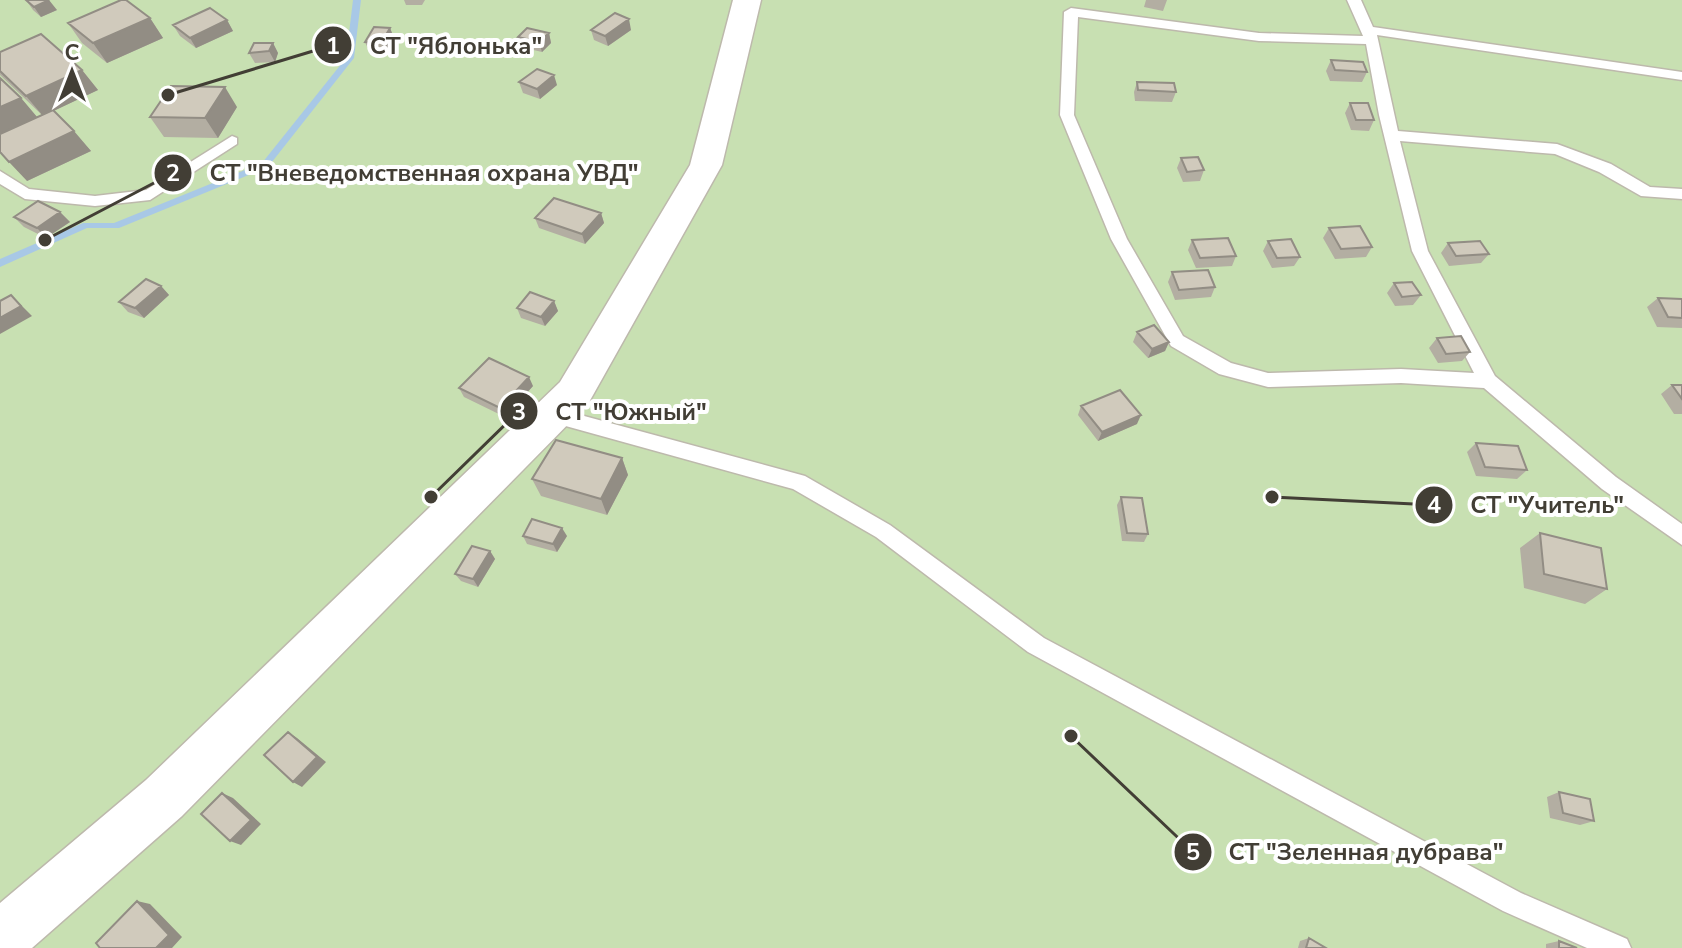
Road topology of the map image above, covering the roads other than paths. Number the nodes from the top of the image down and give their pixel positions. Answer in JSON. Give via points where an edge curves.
{"nodes":[{"id":1,"x":747,"y":0,"type":"edge"},
{"id":2,"x":1354,"y":0,"type":"edge"},
{"id":3,"x":1370,"y":35,"type":"junction"},
{"id":4,"x":1682,"y":76,"type":"edge"},
{"id":5,"x":1391,"y":136,"type":"junction"},
{"id":6,"x":232,"y":141,"type":"dead end"},
{"id":7,"x":0,"y":176,"type":"edge"},
{"id":8,"x":1682,"y":194,"type":"edge"},
{"id":9,"x":1488,"y":381,"type":"junction"},
{"id":10,"x":551,"y":415,"type":"junction"},
{"id":11,"x":1682,"y":536,"type":"edge"},
{"id":12,"x":0,"y":939,"type":"edge"},
{"id":13,"x":1618,"y":948,"type":"edge"}],
"edges":[{"from":1,"to":10,"type":"street","via":[[706,165],[574,393]]},
{"from":2,"to":3,"type":"lane"},
{"from":3,"to":4,"type":"lane"},
{"from":3,"to":5,"type":"lane"},
{"from":3,"to":9,"type":"lane","via":[[1324,42],[1232,37],[1071,12],[1067,115],[1119,239],[1177,341],[1226,369],[1268,380],[1401,376]]},
{"from":5,"to":8,"type":"lane","via":[[1557,149],[1647,192]]},
{"from":5,"to":9,"type":"lane","via":[[1420,251]]},
{"from":6,"to":7,"type":"lane","via":[[150,195],[95,201],[25,194]]},
{"from":9,"to":11,"type":"lane","via":[[1609,483]]},
{"from":10,"to":12,"type":"street","via":[[164,798]]},
{"from":10,"to":13,"type":"lane","via":[[798,482],[883,531],[1036,645],[1512,902]]}]}
